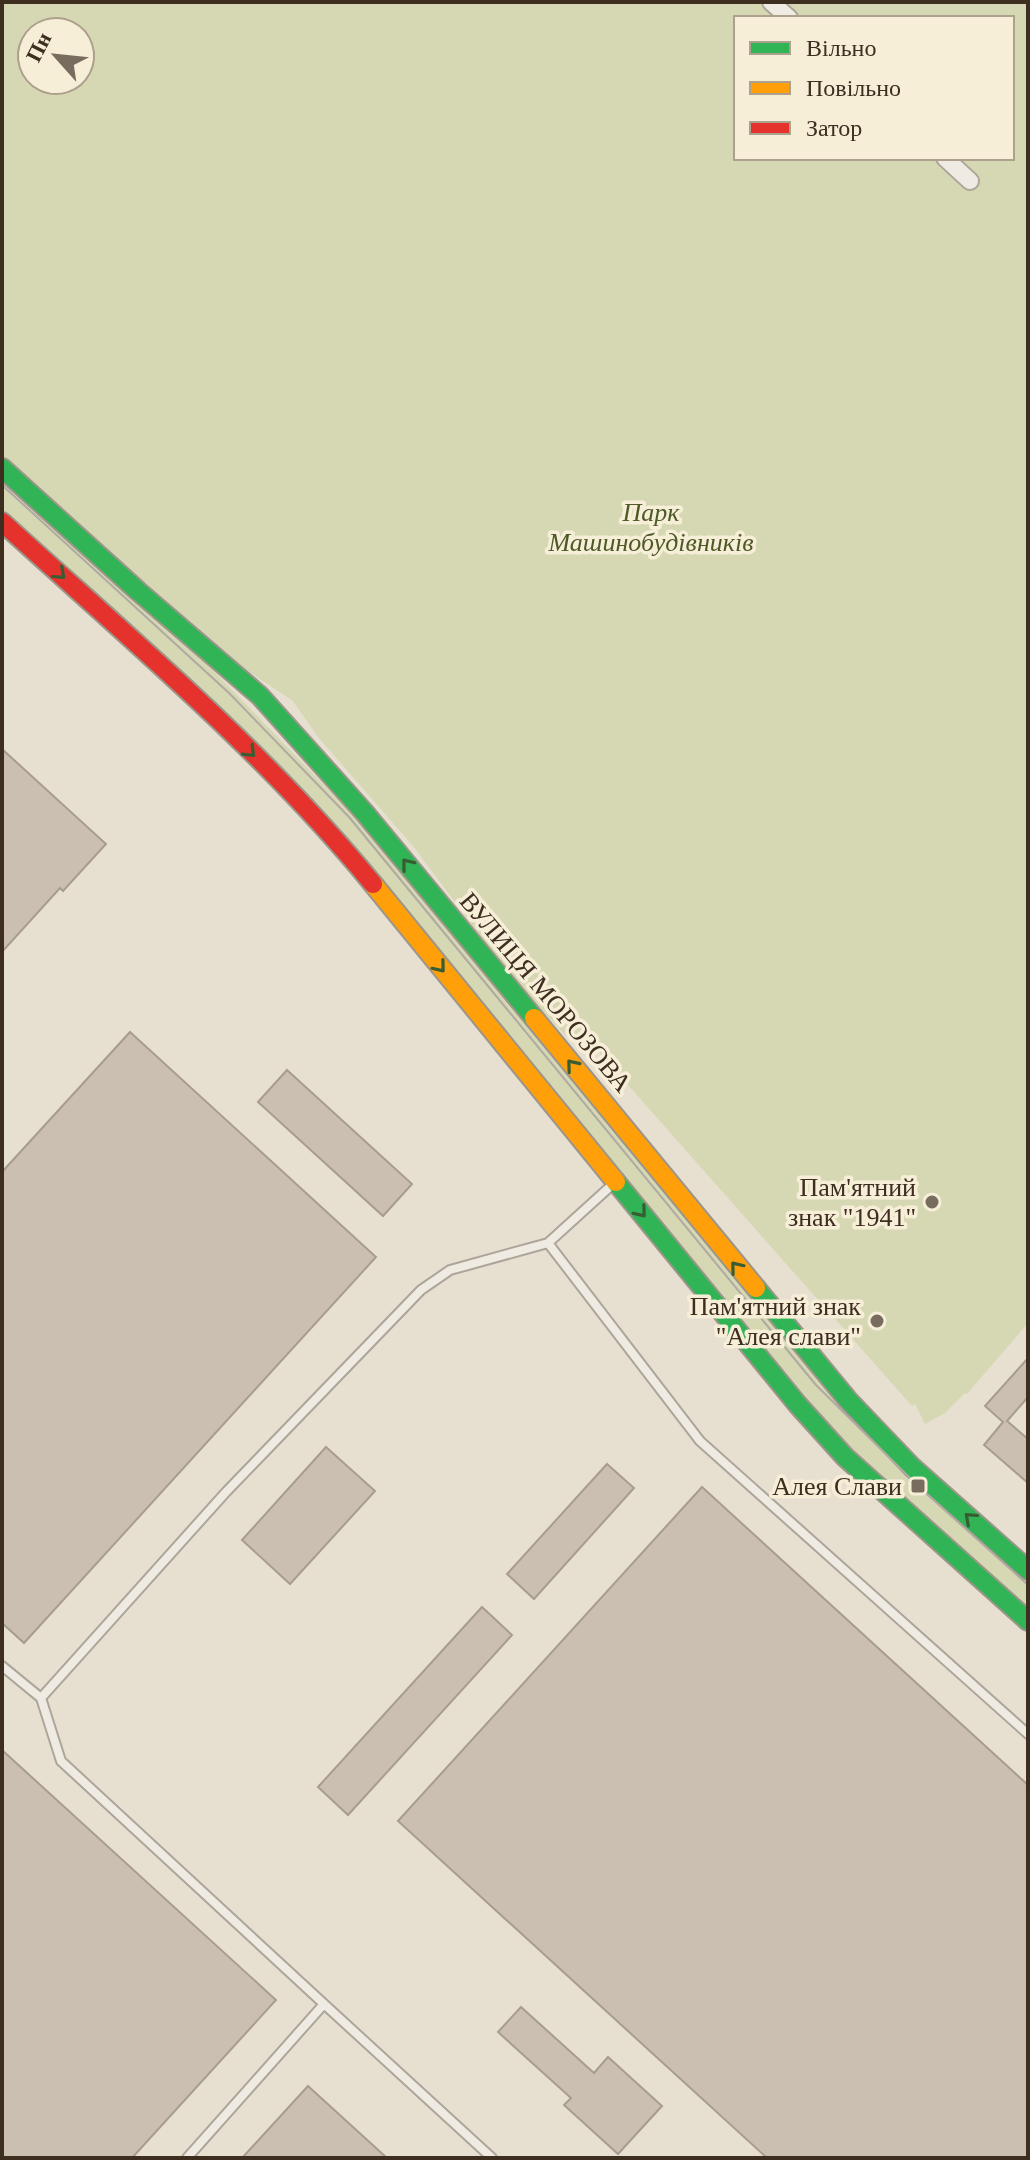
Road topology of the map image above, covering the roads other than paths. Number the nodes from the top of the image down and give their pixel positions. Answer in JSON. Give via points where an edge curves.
{"nodes":[{"id":1,"x":771,"y":2,"type":"edge"},
{"id":2,"x":787,"y":16,"type":"edge"},
{"id":3,"x":947,"y":160,"type":"edge"},
{"id":4,"x":970,"y":181,"type":"dead end"},
{"id":5,"x":2,"y":468,"type":"edge"},
{"id":6,"x":2,"y":522,"type":"edge"},
{"id":7,"x":616,"y":1181,"type":"junction"},
{"id":8,"x":548,"y":1243,"type":"junction"},
{"id":9,"x":1028,"y":1570,"type":"edge"},
{"id":10,"x":1028,"y":1621,"type":"edge"},
{"id":11,"x":2,"y":1666,"type":"edge"},
{"id":12,"x":41,"y":1698,"type":"junction"},
{"id":13,"x":1028,"y":1734,"type":"edge"},
{"id":14,"x":324,"y":2004,"type":"junction"},
{"id":15,"x":187,"y":2158,"type":"edge"},
{"id":16,"x":492,"y":2158,"type":"edge"}],
"edges":[{"from":1,"to":2,"type":"street"},
{"from":3,"to":4,"type":"street"},
{"from":9,"to":5,"type":"main road","name":"ВУЛИЦЯ МОРОЗОВА","one_way":true,"via":[[912,1467],[848,1400],[364,812],[260,696]]},
{"from":6,"to":7,"type":"main road","one_way":true,"via":[[203,706],[332,834]]},
{"from":7,"to":8,"type":"lane"},
{"from":7,"to":10,"type":"main road","one_way":true,"via":[[845,1457]]},
{"from":8,"to":12,"type":"lane","via":[[450,1270],[421,1290],[226,1492]]},
{"from":8,"to":13,"type":"lane","via":[[700,1441]]},
{"from":11,"to":12,"type":"lane"},
{"from":12,"to":14,"type":"lane","via":[[61,1761]]},
{"from":14,"to":15,"type":"lane"},
{"from":14,"to":16,"type":"lane"}]}
